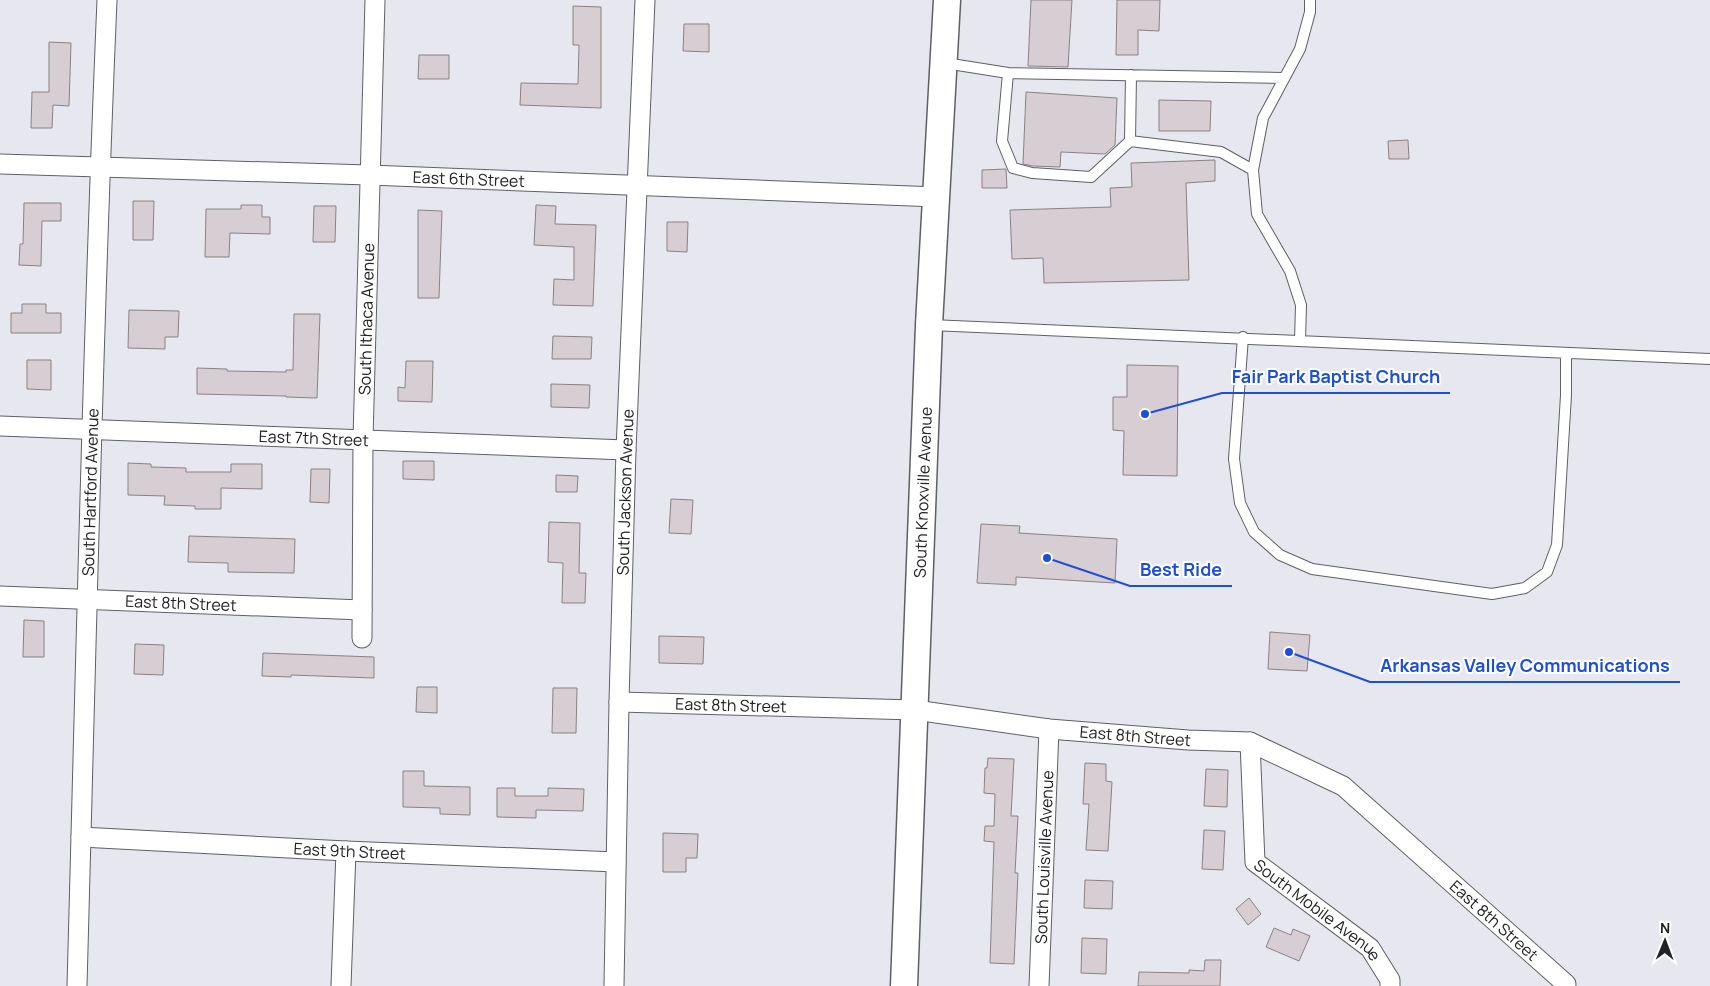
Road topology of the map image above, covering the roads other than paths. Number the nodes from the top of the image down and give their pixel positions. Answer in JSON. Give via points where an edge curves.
{"nodes":[{"id":1,"x":107,"y":0,"type":"edge"},
{"id":2,"x":375,"y":0,"type":"edge"},
{"id":3,"x":645,"y":0,"type":"edge"},
{"id":4,"x":947,"y":0,"type":"edge"},
{"id":5,"x":1310,"y":0,"type":"edge"},
{"id":6,"x":944,"y":63,"type":"junction"},
{"id":7,"x":1008,"y":73,"type":"junction"},
{"id":8,"x":1131,"y":75,"type":"junction"},
{"id":9,"x":1284,"y":78,"type":"junction"},
{"id":10,"x":1130,"y":141,"type":"junction"},
{"id":11,"x":0,"y":164,"type":"edge"},
{"id":12,"x":100,"y":167,"type":"junction"},
{"id":13,"x":1253,"y":170,"type":"junction"},
{"id":14,"x":369,"y":175,"type":"junction"},
{"id":15,"x":637,"y":185,"type":"junction"},
{"id":16,"x":937,"y":197,"type":"junction"},
{"id":17,"x":929,"y":325,"type":"junction"},
{"id":18,"x":1242,"y":337,"type":"junction"},
{"id":19,"x":1300,"y":341,"type":"junction"},
{"id":20,"x":1566,"y":353,"type":"junction"},
{"id":21,"x":1710,"y":359,"type":"edge"},
{"id":22,"x":0,"y":426,"type":"edge"},
{"id":23,"x":92,"y":430,"type":"junction"},
{"id":24,"x":364,"y":439,"type":"junction"},
{"id":25,"x":626,"y":450,"type":"junction"},
{"id":26,"x":0,"y":596,"type":"edge"},
{"id":27,"x":88,"y":599,"type":"junction"},
{"id":28,"x":362,"y":610,"type":"junction"},
{"id":29,"x":362,"y":638,"type":"dead end"},
{"id":30,"x":619,"y":702,"type":"junction"},
{"id":31,"x":915,"y":710,"type":"junction"},
{"id":32,"x":1049,"y":729,"type":"junction"},
{"id":33,"x":1250,"y":742,"type":"junction"},
{"id":34,"x":81,"y":837,"type":"junction"},
{"id":35,"x":346,"y":851,"type":"junction"},
{"id":36,"x":616,"y":862,"type":"junction"},
{"id":37,"x":1566,"y":984,"type":"dead end"},
{"id":38,"x":77,"y":986,"type":"edge"},
{"id":39,"x":341,"y":986,"type":"edge"},
{"id":40,"x":614,"y":986,"type":"edge"},
{"id":41,"x":904,"y":986,"type":"edge"},
{"id":42,"x":1039,"y":986,"type":"edge"},
{"id":43,"x":1390,"y":986,"type":"edge"}],
"edges":[{"from":1,"to":12,"type":"street","name":"South Hartford Avenue"},
{"from":2,"to":14,"type":"street","name":"South Ithaca Avenue"},
{"from":3,"to":15,"type":"street","name":"South Jackson Avenue"},
{"from":4,"to":6,"type":"main road","name":"South Knoxville Avenue"},
{"from":5,"to":9,"type":"lane","via":[[1300,49]]},
{"from":6,"to":7,"type":"lane"},
{"from":6,"to":16,"type":"main road","name":"South Knoxville Avenue"},
{"from":7,"to":8,"type":"lane"},
{"from":7,"to":10,"type":"lane","via":[[1002,141],[1013,168],[1032,174],[1091,177]]},
{"from":8,"to":9,"type":"lane"},
{"from":8,"to":10,"type":"lane"},
{"from":9,"to":13,"type":"lane","via":[[1263,118]]},
{"from":10,"to":13,"type":"lane","via":[[1221,152]]},
{"from":11,"to":12,"type":"street","name":"East 6th Street"},
{"from":12,"to":14,"type":"street","name":"East 6th Street"},
{"from":12,"to":23,"type":"street","name":"South Hartford Avenue"},
{"from":13,"to":19,"type":"lane","via":[[1257,214],[1290,271],[1301,305]]},
{"from":14,"to":15,"type":"street","name":"East 6th Street"},
{"from":14,"to":24,"type":"street","name":"South Ithaca Avenue"},
{"from":15,"to":16,"type":"street","name":"East 6th Street"},
{"from":15,"to":25,"type":"street","name":"South Jackson Avenue"},
{"from":16,"to":17,"type":"main road","name":"South Knoxville Avenue"},
{"from":17,"to":18,"type":"lane"},
{"from":17,"to":31,"type":"main road","name":"South Knoxville Avenue"},
{"from":18,"to":19,"type":"lane"},
{"from":18,"to":20,"type":"lane","via":[[1234,458],[1240,503],[1254,532],[1280,555],[1312,569],[1492,594],[1525,588],[1547,572],[1557,545]]},
{"from":19,"to":20,"type":"lane"},
{"from":20,"to":21,"type":"lane"},
{"from":22,"to":23,"type":"street","name":"East 7th Street"},
{"from":23,"to":24,"type":"street","name":"East 7th Street"},
{"from":23,"to":27,"type":"street","name":"South Hartford Avenue"},
{"from":24,"to":25,"type":"street","name":"East 7th Street"},
{"from":24,"to":28,"type":"street","name":"South Ithaca Avenue"},
{"from":25,"to":30,"type":"street","name":"South Jackson Avenue"},
{"from":26,"to":27,"type":"street","name":"East 8th Street"},
{"from":27,"to":28,"type":"street","name":"East 8th Street"},
{"from":27,"to":34,"type":"street","name":"South Hartford Avenue"},
{"from":28,"to":29,"type":"street","name":"South Ithaca Avenue"},
{"from":30,"to":31,"type":"street","name":"East 8th Street"},
{"from":30,"to":36,"type":"street","name":"South Jackson Avenue"},
{"from":31,"to":32,"type":"street","name":"East 8th Street"},
{"from":31,"to":41,"type":"main road","name":"South Knoxville Avenue"},
{"from":32,"to":33,"type":"street","name":"East 8th Street"},
{"from":32,"to":42,"type":"street","name":"South Louisville Avenue"},
{"from":33,"to":37,"type":"street","name":"East 8th Street","via":[[1343,786]]},
{"from":33,"to":43,"type":"street","name":"South Mobile Avenue","via":[[1255,862],[1370,948],[1390,980]]},
{"from":34,"to":35,"type":"street","name":"East 9th Street"},
{"from":34,"to":38,"type":"street","name":"South Hartford Avenue"},
{"from":35,"to":36,"type":"street","name":"East 9th Street"},
{"from":35,"to":39,"type":"street"},
{"from":36,"to":40,"type":"street","name":"South Jackson Avenue"}]}
